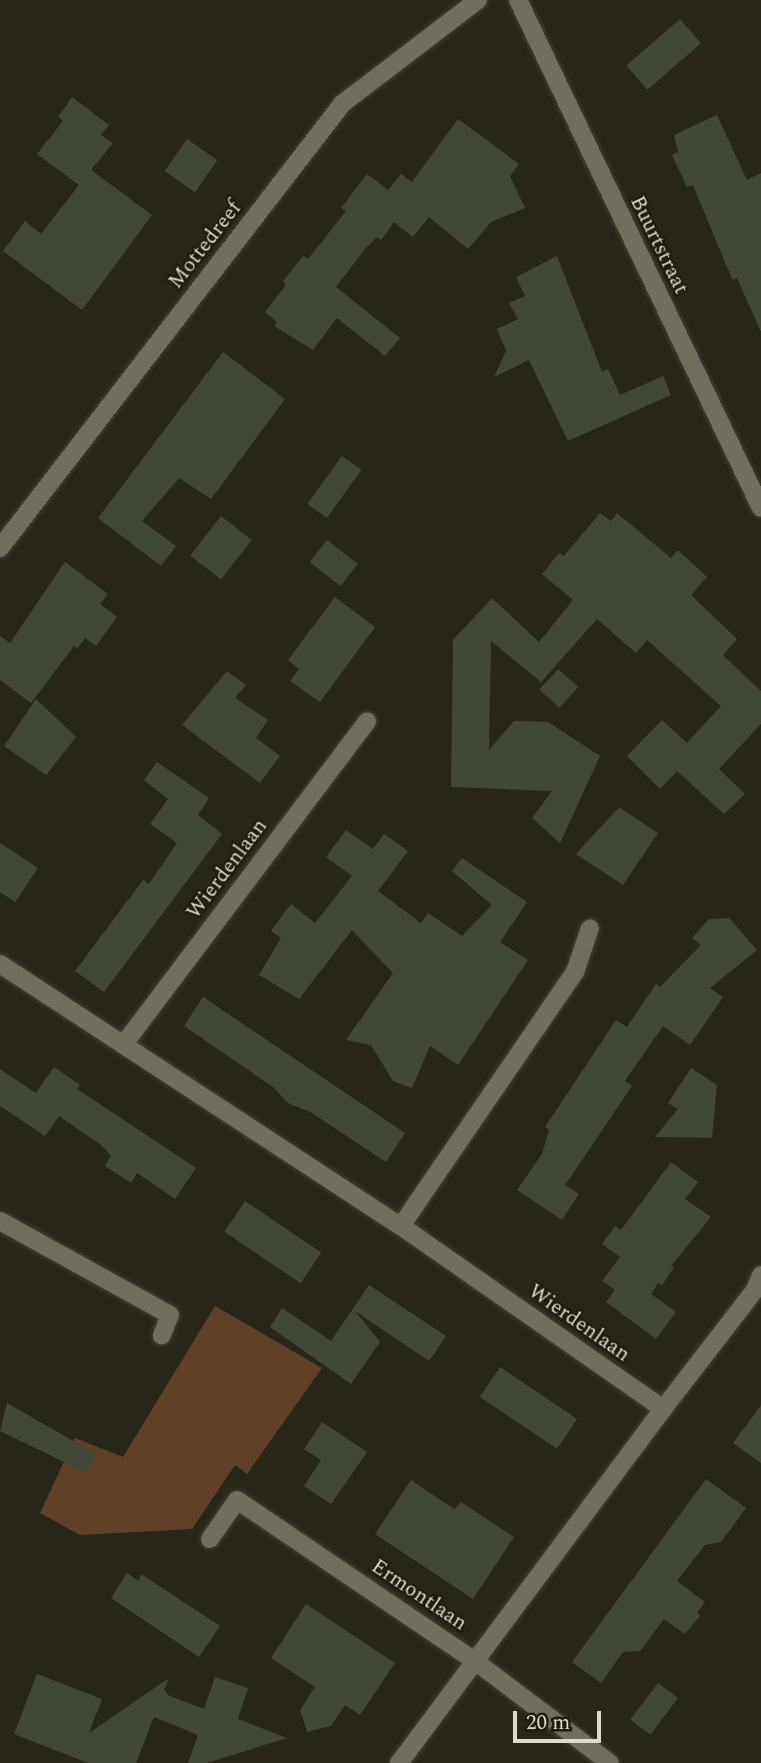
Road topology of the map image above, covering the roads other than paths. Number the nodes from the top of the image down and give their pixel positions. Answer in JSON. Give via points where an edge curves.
{"nodes":[{"id":1,"x":478,"y":0,"type":"edge"},
{"id":2,"x":518,"y":0,"type":"edge"},
{"id":3,"x":761,"y":508,"type":"edge"},
{"id":4,"x":0,"y":548,"type":"edge"},
{"id":5,"x":367,"y":721,"type":"dead end"},
{"id":6,"x":590,"y":928,"type":"dead end"},
{"id":7,"x":0,"y":964,"type":"edge"},
{"id":8,"x":124,"y":1044,"type":"junction"},
{"id":9,"x":0,"y":1221,"type":"edge"},
{"id":10,"x":401,"y":1226,"type":"junction"},
{"id":11,"x":761,"y":1275,"type":"edge"},
{"id":12,"x":162,"y":1335,"type":"dead end"},
{"id":13,"x":663,"y":1409,"type":"junction"},
{"id":14,"x":210,"y":1539,"type":"dead end"},
{"id":15,"x":475,"y":1661,"type":"junction"},
{"id":16,"x":399,"y":1763,"type":"edge"},
{"id":17,"x":610,"y":1763,"type":"edge"}],
"edges":[{"from":1,"to":4,"type":"street","name":"Mottedreef","via":[[342,104]]},
{"from":2,"to":3,"type":"street","name":"Buurtstraat"},
{"from":5,"to":8,"type":"street","name":"Wierdenlaan"},
{"from":6,"to":10,"type":"street","via":[[575,972]]},
{"from":7,"to":8,"type":"street","name":"Wierdenlaan"},
{"from":8,"to":10,"type":"street","name":"Wierdenlaan"},
{"from":9,"to":12,"type":"street","via":[[170,1315]]},
{"from":10,"to":13,"type":"street","name":"Wierdenlaan"},
{"from":11,"to":13,"type":"street","via":[[755,1290]]},
{"from":13,"to":15,"type":"street"},
{"from":14,"to":15,"type":"street","name":"Ermontlaan","via":[[237,1500]]},
{"from":15,"to":16,"type":"street"},
{"from":15,"to":17,"type":"street","name":"Ermontlaan"}]}
